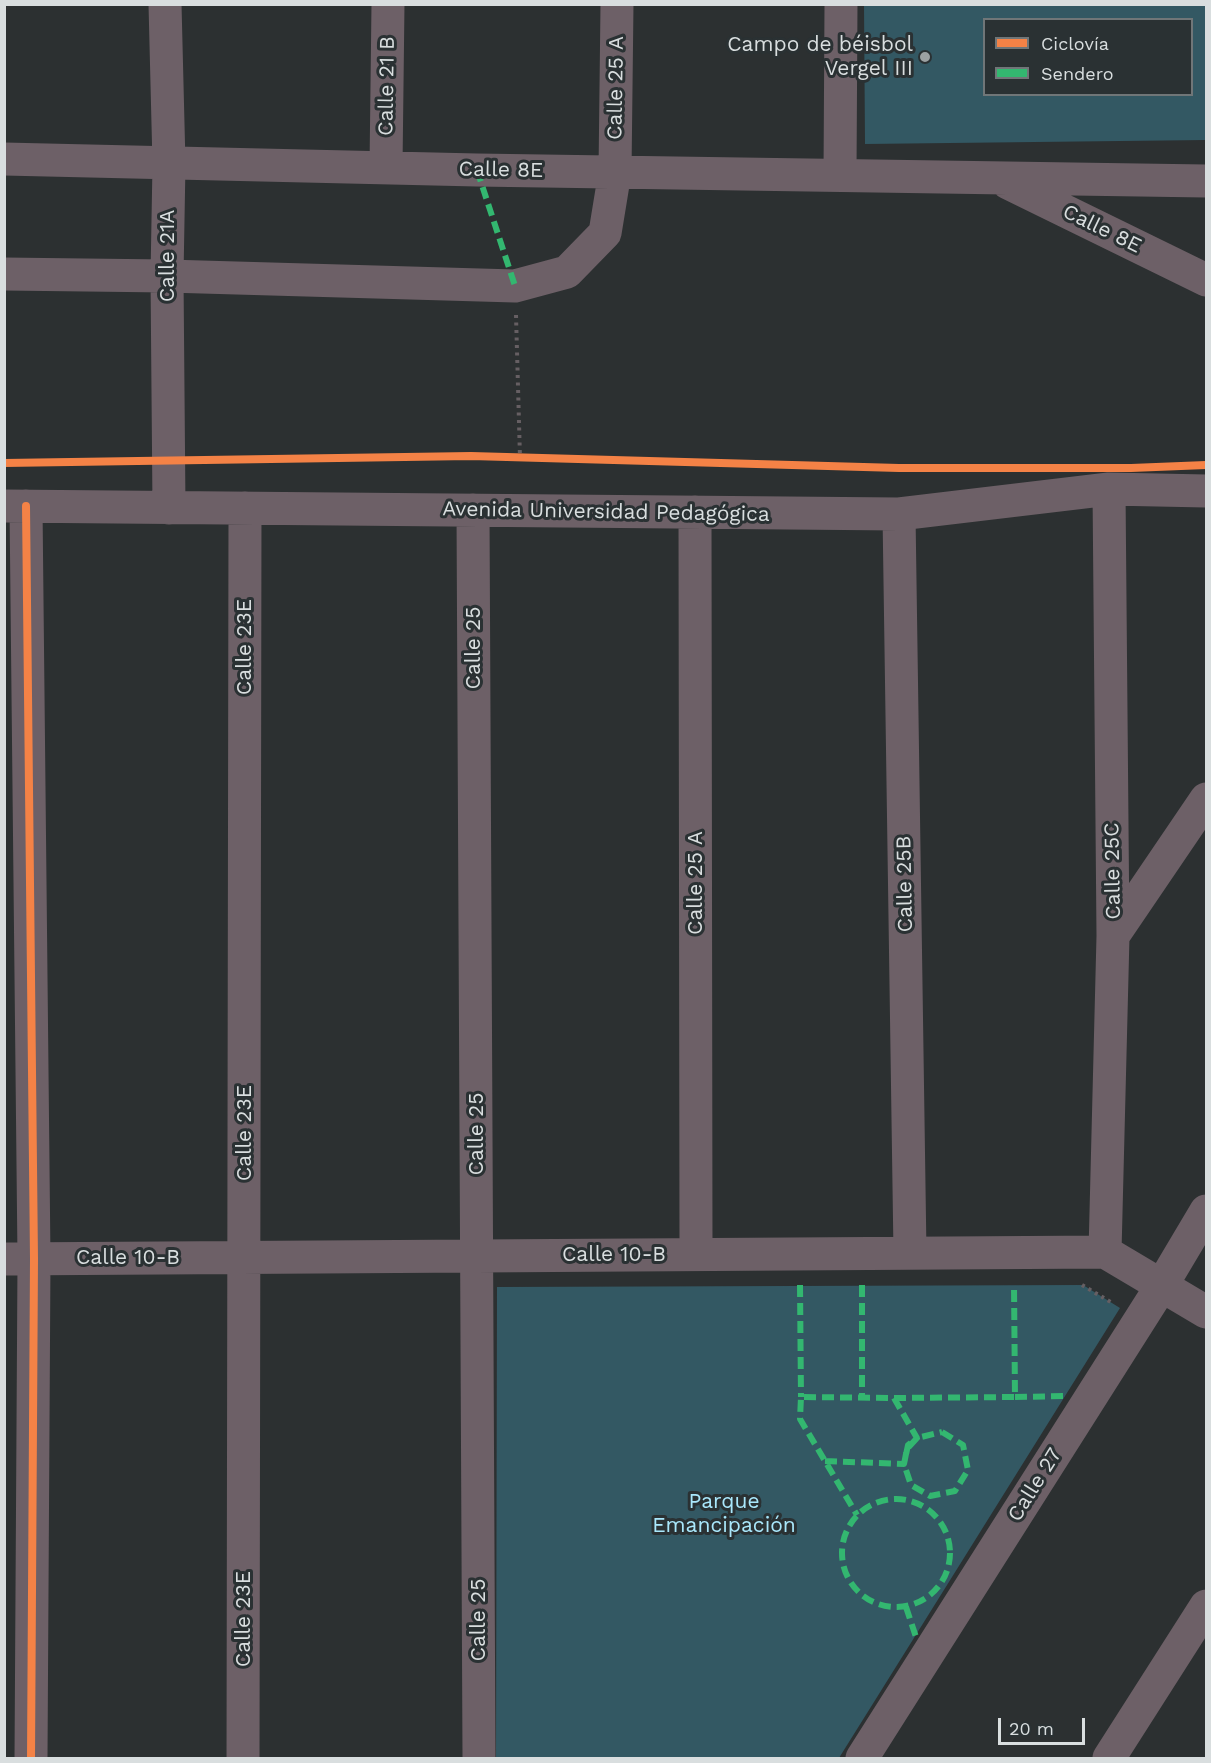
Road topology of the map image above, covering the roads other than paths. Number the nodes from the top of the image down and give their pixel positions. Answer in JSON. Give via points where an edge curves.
{"nodes":[{"id":1,"x":165,"y":4,"type":"edge"},
{"id":2,"x":388,"y":4,"type":"edge"},
{"id":3,"x":617,"y":4,"type":"edge"},
{"id":4,"x":841,"y":4,"type":"edge"},
{"id":5,"x":4,"y":159,"type":"edge"},
{"id":6,"x":169,"y":164,"type":"junction"},
{"id":7,"x":386,"y":167,"type":"junction"},
{"id":8,"x":615,"y":172,"type":"junction"},
{"id":9,"x":840,"y":175,"type":"junction"},
{"id":10,"x":998,"y":179,"type":"junction"},
{"id":11,"x":1206,"y":181,"type":"edge"},
{"id":12,"x":4,"y":274,"type":"edge"},
{"id":13,"x":167,"y":276,"type":"junction"},
{"id":14,"x":1206,"y":280,"type":"edge"},
{"id":15,"x":1109,"y":489,"type":"junction"},
{"id":16,"x":1206,"y":490,"type":"edge"},
{"id":17,"x":15,"y":506,"type":"edge"},
{"id":18,"x":169,"y":508,"type":"junction"},
{"id":19,"x":245,"y":508,"type":"junction"},
{"id":20,"x":473,"y":510,"type":"junction"},
{"id":21,"x":695,"y":512,"type":"junction"},
{"id":22,"x":899,"y":514,"type":"junction"},
{"id":23,"x":1206,"y":799,"type":"edge"},
{"id":24,"x":1113,"y":936,"type":"junction"},
{"id":25,"x":1206,"y":1211,"type":"edge"},
{"id":26,"x":1105,"y":1252,"type":"junction"},
{"id":27,"x":910,"y":1253,"type":"junction"},
{"id":28,"x":696,"y":1254,"type":"junction"},
{"id":29,"x":478,"y":1256,"type":"junction"},
{"id":30,"x":245,"y":1257,"type":"junction"},
{"id":31,"x":19,"y":1259,"type":"edge"},
{"id":32,"x":1161,"y":1285,"type":"junction"},
{"id":33,"x":1206,"y":1312,"type":"edge"},
{"id":34,"x":1206,"y":1606,"type":"edge"},
{"id":35,"x":31,"y":1758,"type":"edge"},
{"id":36,"x":243,"y":1758,"type":"edge"},
{"id":37,"x":479,"y":1758,"type":"edge"},
{"id":38,"x":862,"y":1758,"type":"edge"},
{"id":39,"x":1109,"y":1758,"type":"edge"}],
"edges":[{"from":1,"to":6,"type":"street","name":"Calle 21A"},
{"from":2,"to":7,"type":"street","name":"Calle 21 B"},
{"from":3,"to":8,"type":"street","name":"Calle 25 A"},
{"from":4,"to":9,"type":"street"},
{"from":5,"to":6,"type":"street","name":"Calle 8E"},
{"from":6,"to":7,"type":"street","name":"Calle 8E"},
{"from":6,"to":13,"type":"street","name":"Calle 21A"},
{"from":7,"to":8,"type":"street","name":"Calle 8E"},
{"from":8,"to":9,"type":"street","name":"Calle 8E"},
{"from":8,"to":13,"type":"street","name":"Calle 25 A","via":[[605,233],[567,272],[515,286]]},
{"from":9,"to":10,"type":"street","name":"Calle 8E"},
{"from":10,"to":11,"type":"street","name":"Calle 8E"},
{"from":10,"to":14,"type":"street","name":"Calle 8E"},
{"from":12,"to":13,"type":"street"},
{"from":13,"to":18,"type":"street","name":"Calle 21A"},
{"from":15,"to":16,"type":"street","name":"Avenida Universidad Pedagógica"},
{"from":15,"to":22,"type":"street","name":"Avenida Universidad Pedagógica"},
{"from":15,"to":24,"type":"street","name":"Calle 25C"},
{"from":17,"to":18,"type":"street","name":"Avenida Universidad Pedagógica"},
{"from":17,"to":31,"type":"street"},
{"from":18,"to":19,"type":"street","name":"Avenida Universidad Pedagógica"},
{"from":19,"to":20,"type":"street","name":"Avenida Universidad Pedagógica"},
{"from":19,"to":30,"type":"street","name":"Calle 23E"},
{"from":20,"to":21,"type":"street","name":"Avenida Universidad Pedagógica"},
{"from":20,"to":29,"type":"street","name":"Calle 25"},
{"from":21,"to":22,"type":"street","name":"Avenida Universidad Pedagógica"},
{"from":21,"to":28,"type":"street","name":"Calle 25 A"},
{"from":22,"to":27,"type":"street","name":"Calle 25B"},
{"from":23,"to":24,"type":"street"},
{"from":24,"to":26,"type":"street","name":"Calle 25C"},
{"from":25,"to":32,"type":"street","name":"Calle 27"},
{"from":26,"to":27,"type":"street","name":"Calle 10-B"},
{"from":26,"to":32,"type":"street"},
{"from":27,"to":28,"type":"street","name":"Calle 10-B"},
{"from":28,"to":29,"type":"street","name":"Calle 10-B"},
{"from":29,"to":30,"type":"street","name":"Calle 10-B"},
{"from":29,"to":37,"type":"street","name":"Calle 25"},
{"from":30,"to":31,"type":"street","name":"Calle 10-B"},
{"from":30,"to":36,"type":"street","name":"Calle 23E"},
{"from":31,"to":35,"type":"street"},
{"from":32,"to":33,"type":"street"},
{"from":32,"to":38,"type":"street","name":"Calle 27"},
{"from":34,"to":39,"type":"street"}]}
